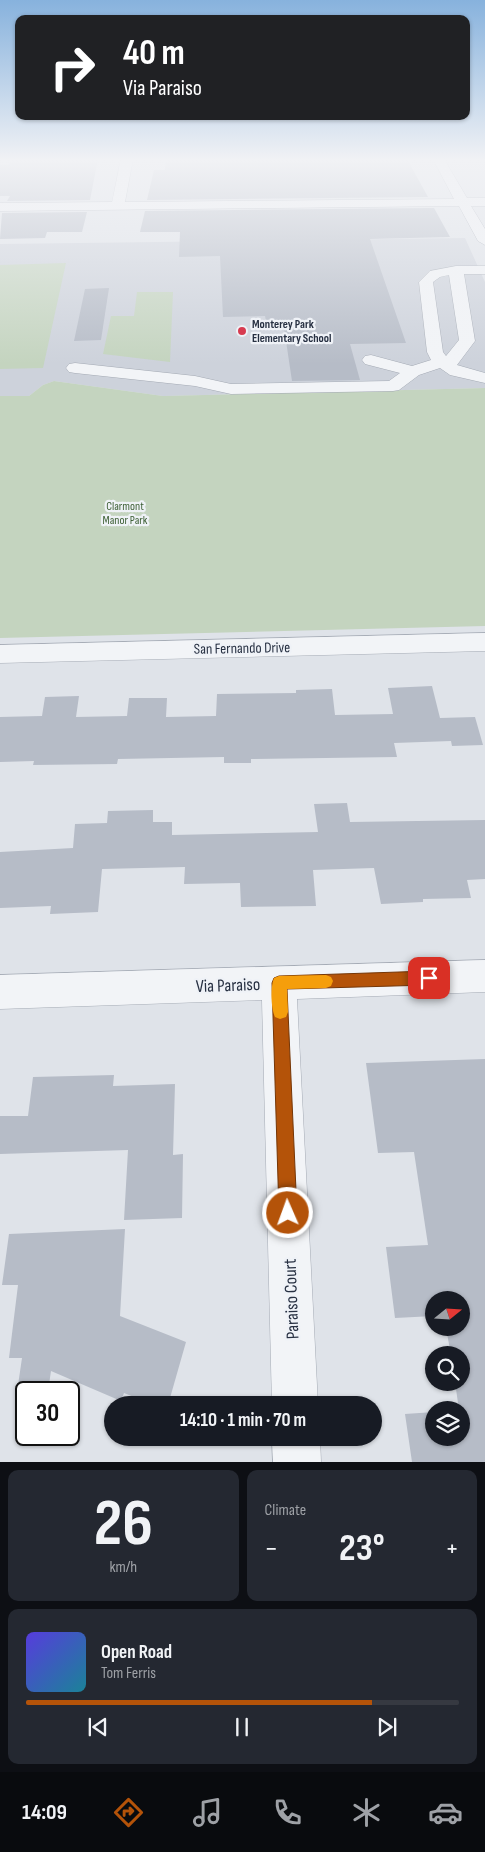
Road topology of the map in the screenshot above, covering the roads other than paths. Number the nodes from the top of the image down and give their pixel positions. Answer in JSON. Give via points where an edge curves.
{"nodes":[{"id":1,"x":477,"y":227,"type":"edge"},
{"id":2,"x":485,"y":241,"type":"edge"},
{"id":3,"x":456,"y":270,"type":"junction"},
{"id":4,"x":485,"y":270,"type":"edge"},
{"id":5,"x":371,"y":360,"type":"dead end"},
{"id":6,"x":444,"y":364,"type":"junction"},
{"id":7,"x":75,"y":368,"type":"dead end"},
{"id":8,"x":413,"y":371,"type":"junction"},
{"id":9,"x":485,"y":378,"type":"edge"},
{"id":10,"x":485,"y":642,"type":"edge"},
{"id":11,"x":0,"y":654,"type":"edge"},
{"id":12,"x":485,"y":976,"type":"edge"},
{"id":13,"x":279,"y":983,"type":"junction"},
{"id":14,"x":0,"y":992,"type":"edge"},
{"id":15,"x":295,"y":1396,"type":"edge"},
{"id":16,"x":296,"y":1446,"type":"edge"},
{"id":17,"x":297,"y":1462,"type":"edge"}],
"edges":[{"from":1,"to":2,"type":"street"},
{"from":3,"to":4,"type":"street"},
{"from":3,"to":6,"type":"street","via":[[468,337]]},
{"from":3,"to":6,"type":"street","via":[[437,273],[426,282],[435,352]]},
{"from":5,"to":8,"type":"street"},
{"from":6,"to":8,"type":"street"},
{"from":6,"to":9,"type":"street","via":[[464,374]]},
{"from":7,"to":8,"type":"street","via":[[195,381],[231,389],[393,386]]},
{"from":10,"to":11,"type":"street","name":"San Fernando Drive"},
{"from":12,"to":13,"type":"street","name":"Via Paraiso"},
{"from":13,"to":14,"type":"street","name":"Via Paraiso"},
{"from":13,"to":15,"type":"street","name":"Paraiso Court"},
{"from":16,"to":17,"type":"street"}]}
